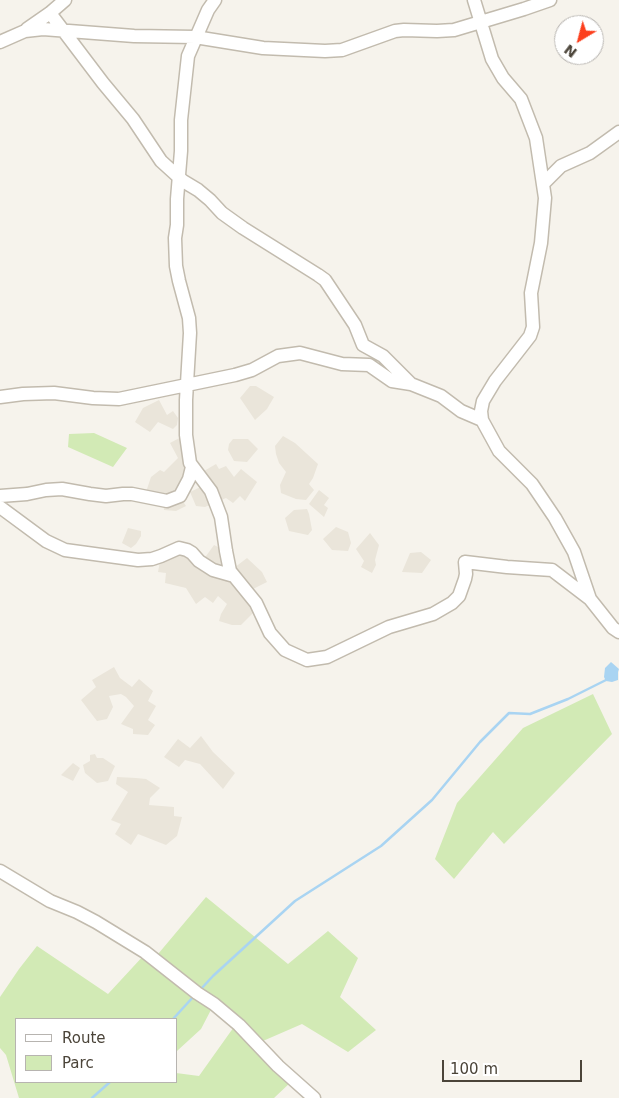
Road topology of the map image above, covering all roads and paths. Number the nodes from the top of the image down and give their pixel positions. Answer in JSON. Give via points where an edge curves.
{"nodes":[{"id":1,"x":64,"y":0,"type":"edge"},
{"id":2,"x":214,"y":0,"type":"edge"},
{"id":3,"x":474,"y":0,"type":"edge"},
{"id":4,"x":550,"y":0,"type":"edge"},
{"id":5,"x":50,"y":13,"type":"junction"},
{"id":6,"x":481,"y":22,"type":"junction"},
{"id":7,"x":25,"y":31,"type":"junction"},
{"id":8,"x":63,"y":31,"type":"junction"},
{"id":9,"x":195,"y":37,"type":"junction"},
{"id":10,"x":0,"y":42,"type":"edge"},
{"id":11,"x":619,"y":132,"type":"edge"},
{"id":12,"x":179,"y":177,"type":"junction"},
{"id":13,"x":542,"y":184,"type":"junction"},
{"id":14,"x":411,"y":384,"type":"junction"},
{"id":15,"x":187,"y":386,"type":"junction"},
{"id":16,"x":0,"y":397,"type":"edge"},
{"id":17,"x":482,"y":420,"type":"junction"},
{"id":18,"x":192,"y":467,"type":"junction"},
{"id":19,"x":0,"y":496,"type":"edge"},
{"id":20,"x":0,"y":507,"type":"edge"},
{"id":21,"x":234,"y":576,"type":"junction"},
{"id":22,"x":590,"y":599,"type":"junction"},
{"id":23,"x":619,"y":632,"type":"edge"},
{"id":24,"x":0,"y":871,"type":"edge"},
{"id":25,"x":314,"y":1098,"type":"edge"}],
"edges":[{"from":1,"to":5,"type":"street"},
{"from":2,"to":9,"type":"street"},
{"from":3,"to":6,"type":"street"},
{"from":4,"to":6,"type":"street"},
{"from":5,"to":7,"type":"street"},
{"from":5,"to":8,"type":"street"},
{"from":6,"to":9,"type":"street","via":[[454,30],[394,31],[342,50],[325,51],[263,48]]},
{"from":6,"to":13,"type":"street","via":[[492,59],[521,99],[536,138]]},
{"from":7,"to":8,"type":"street"},
{"from":7,"to":10,"type":"street"},
{"from":8,"to":9,"type":"street"},
{"from":8,"to":12,"type":"street","via":[[133,119],[161,161]]},
{"from":9,"to":12,"type":"street","via":[[186,71]]},
{"from":11,"to":13,"type":"street","via":[[590,153],[561,166]]},
{"from":12,"to":14,"type":"street","via":[[243,228],[325,280],[355,326],[363,345],[383,356]]},
{"from":12,"to":15,"type":"street","via":[[176,266],[189,318]]},
{"from":13,"to":17,"type":"street","via":[[545,198],[541,243],[531,293],[533,327],[530,336],[483,401]]},
{"from":14,"to":15,"type":"street","via":[[392,381],[369,365],[342,364],[300,353],[278,356],[252,370]]},
{"from":14,"to":17,"type":"street","via":[[441,396],[461,411]]},
{"from":15,"to":16,"type":"street","via":[[119,399],[54,393]]},
{"from":15,"to":18,"type":"street","via":[[186,435]]},
{"from":17,"to":22,"type":"street","via":[[499,451],[532,484],[555,518],[574,552]]},
{"from":18,"to":19,"type":"street","via":[[180,496],[167,501],[132,494],[106,496],[62,489]]},
{"from":18,"to":21,"type":"street","via":[[211,491],[222,525],[230,571]]},
{"from":20,"to":21,"type":"street","via":[[46,541],[65,550],[138,560],[162,556],[180,548],[213,570]]},
{"from":21,"to":22,"type":"street","via":[[256,603],[270,633],[285,650],[307,660],[326,657],[389,627],[433,614],[452,604],[459,596],[466,574],[465,562],[552,570]]},
{"from":22,"to":23,"type":"street"},
{"from":24,"to":25,"type":"street","via":[[145,952],[239,1025]]}]}
